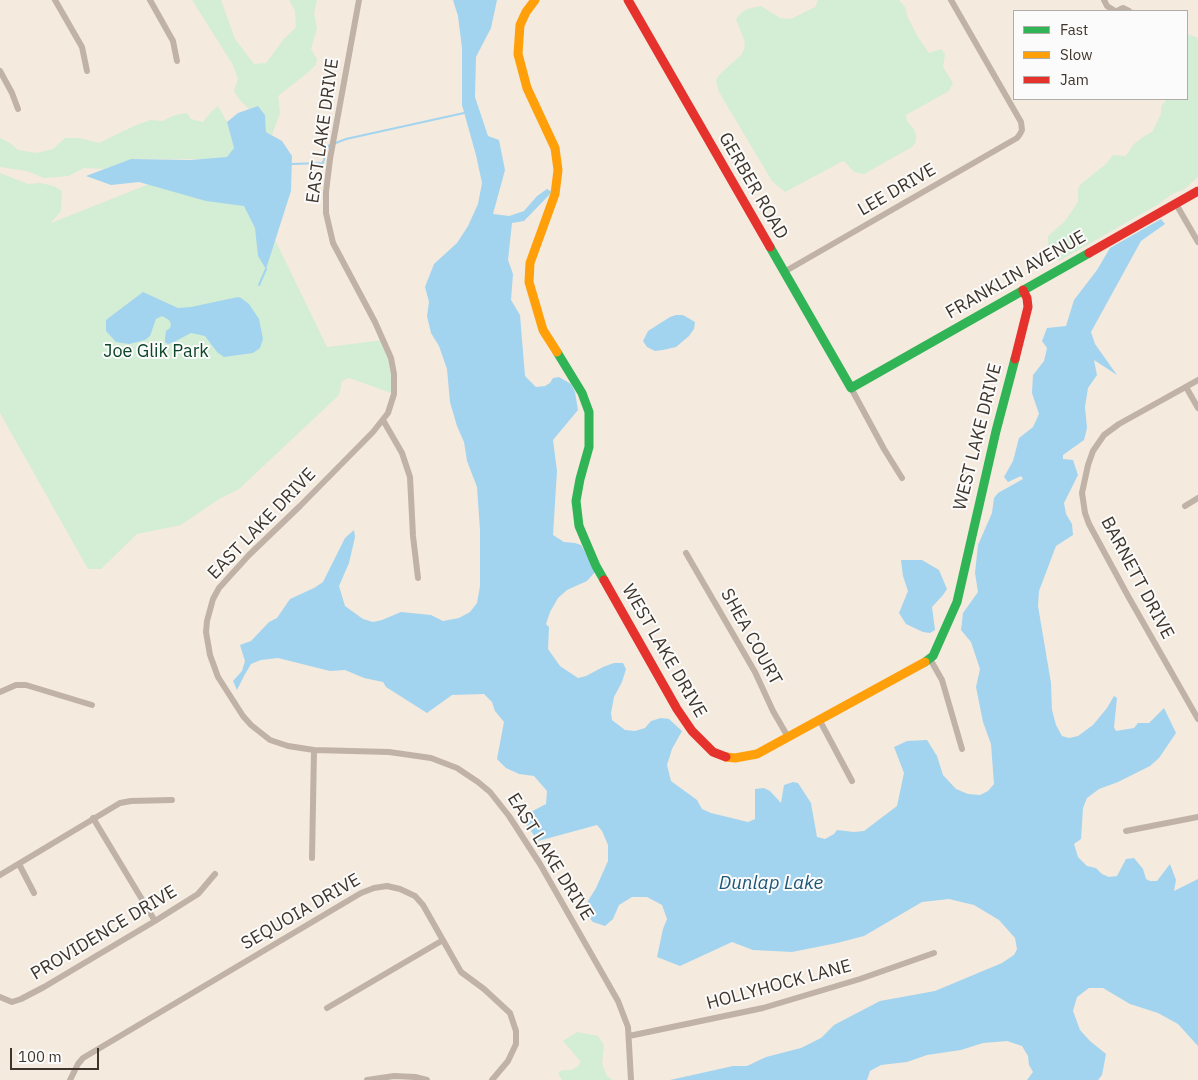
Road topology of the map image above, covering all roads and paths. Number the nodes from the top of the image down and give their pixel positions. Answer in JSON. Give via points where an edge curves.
{"nodes":[{"id":1,"x":55,"y":0,"type":"edge"},
{"id":2,"x":150,"y":0,"type":"edge"},
{"id":3,"x":359,"y":0,"type":"edge"},
{"id":4,"x":535,"y":0,"type":"edge"},
{"id":5,"x":628,"y":0,"type":"edge"},
{"id":6,"x":951,"y":0,"type":"edge"},
{"id":7,"x":1104,"y":0,"type":"edge"},
{"id":8,"x":1114,"y":10,"type":"edge"},
{"id":9,"x":177,"y":61,"type":"dead end"},
{"id":10,"x":0,"y":71,"type":"edge"},
{"id":11,"x":87,"y":71,"type":"dead end"},
{"id":12,"x":18,"y":109,"type":"dead end"},
{"id":13,"x":1198,"y":191,"type":"edge"},
{"id":14,"x":1176,"y":204,"type":"junction"},
{"id":15,"x":1198,"y":242,"type":"edge"},
{"id":16,"x":784,"y":272,"type":"junction"},
{"id":17,"x":1022,"y":290,"type":"junction"},
{"id":18,"x":1198,"y":380,"type":"edge"},
{"id":19,"x":1186,"y":387,"type":"junction"},
{"id":20,"x":850,"y":388,"type":"junction"},
{"id":21,"x":1198,"y":408,"type":"edge"},
{"id":22,"x":383,"y":420,"type":"junction"},
{"id":23,"x":902,"y":478,"type":"dead end"},
{"id":24,"x":1198,"y":498,"type":"edge"},
{"id":25,"x":1185,"y":506,"type":"dead end"},
{"id":26,"x":686,"y":553,"type":"dead end"},
{"id":27,"x":418,"y":578,"type":"dead end"},
{"id":28,"x":930,"y":659,"type":"junction"},
{"id":29,"x":0,"y":692,"type":"edge"},
{"id":30,"x":92,"y":706,"type":"dead end"},
{"id":31,"x":1198,"y":719,"type":"edge"},
{"id":32,"x":820,"y":721,"type":"junction"},
{"id":33,"x":788,"y":737,"type":"junction"},
{"id":34,"x":962,"y":749,"type":"dead end"},
{"id":35,"x":314,"y":750,"type":"junction"},
{"id":36,"x":852,"y":781,"type":"dead end"},
{"id":37,"x":172,"y":800,"type":"dead end"},
{"id":38,"x":1198,"y":817,"type":"edge"},
{"id":39,"x":93,"y":818,"type":"junction"},
{"id":40,"x":1126,"y":830,"type":"dead end"},
{"id":41,"x":312,"y":858,"type":"dead end"},
{"id":42,"x":18,"y":864,"type":"junction"},
{"id":43,"x":0,"y":874,"type":"edge"},
{"id":44,"x":215,"y":874,"type":"dead end"},
{"id":45,"x":34,"y":893,"type":"dead end"},
{"id":46,"x":156,"y":922,"type":"junction"},
{"id":47,"x":442,"y":940,"type":"junction"},
{"id":48,"x":934,"y":953,"type":"dead end"},
{"id":49,"x":0,"y":997,"type":"edge"},
{"id":50,"x":326,"y":1008,"type":"dead end"},
{"id":51,"x":629,"y":1036,"type":"junction"},
{"id":52,"x":70,"y":1080,"type":"edge"},
{"id":53,"x":367,"y":1080,"type":"edge"},
{"id":54,"x":427,"y":1080,"type":"edge"},
{"id":55,"x":492,"y":1080,"type":"edge"},
{"id":56,"x":630,"y":1080,"type":"edge"}],
"edges":[{"from":1,"to":11,"type":"street","via":[[82,47]]},
{"from":2,"to":9,"type":"street","via":[[173,41]]},
{"from":3,"to":22,"type":"street","name":"EAST LAKE DRIVE","via":[[330,159],[326,200],[332,243],[391,358],[394,394]]},
{"from":4,"to":33,"type":"street","name":"WEST LAKE DRIVE","via":[[520,25],[518,54],[527,88],[555,148],[558,170],[555,194],[530,263],[529,282],[543,330],[582,393],[589,412],[589,447],[576,500],[579,526],[596,566],[677,709],[702,742],[717,754],[743,758]]},
{"from":5,"to":16,"type":"street","name":"GERBER ROAD"},
{"from":6,"to":16,"type":"street","name":"LEE DRIVE","via":[[1021,122],[1022,130],[1017,138]]},
{"from":7,"to":8,"type":"street"},
{"from":10,"to":12,"type":"street"},
{"from":13,"to":14,"type":"street","name":"FRANKLIN AVENUE"},
{"from":14,"to":15,"type":"street"},
{"from":14,"to":17,"type":"street","name":"FRANKLIN AVENUE"},
{"from":16,"to":20,"type":"street","name":"GERBER ROAD"},
{"from":17,"to":20,"type":"street","name":"FRANKLIN AVENUE"},
{"from":17,"to":28,"type":"street","name":"WEST LAKE DRIVE","via":[[1028,306],[957,602]]},
{"from":18,"to":19,"type":"street","name":"BARNETT DRIVE"},
{"from":19,"to":21,"type":"street"},
{"from":19,"to":31,"type":"street","name":"BARNETT DRIVE","via":[[1104,435],[1088,465],[1082,493],[1085,513],[1094,532]]},
{"from":20,"to":23,"type":"street"},
{"from":22,"to":27,"type":"street","via":[[402,452],[410,477]]},
{"from":22,"to":35,"type":"street","name":"EAST LAKE DRIVE","via":[[359,448],[225,580],[209,610],[206,632],[210,655],[218,676],[243,716],[270,740]]},
{"from":24,"to":25,"type":"street"},
{"from":26,"to":33,"type":"street","name":"SHEA COURT","via":[[755,672]]},
{"from":28,"to":32,"type":"street","name":"WEST LAKE DRIVE"},
{"from":28,"to":34,"type":"street","via":[[942,680]]},
{"from":29,"to":30,"type":"street","via":[[26,685]]},
{"from":32,"to":33,"type":"street","name":"WEST LAKE DRIVE"},
{"from":32,"to":36,"type":"street"},
{"from":35,"to":41,"type":"street"},
{"from":35,"to":51,"type":"street","name":"EAST LAKE DRIVE","via":[[389,752],[431,758],[457,768],[490,792],[510,816],[596,960],[625,1017]]},
{"from":37,"to":39,"type":"street","via":[[131,801]]},
{"from":38,"to":40,"type":"street"},
{"from":39,"to":42,"type":"street"},
{"from":39,"to":46,"type":"street"},
{"from":42,"to":43,"type":"street"},
{"from":42,"to":45,"type":"street"},
{"from":44,"to":46,"type":"street","name":"PROVIDENCE DRIVE","via":[[198,894]]},
{"from":46,"to":49,"type":"street","name":"PROVIDENCE DRIVE","via":[[21,999],[12,1002]]},
{"from":47,"to":50,"type":"street"},
{"from":47,"to":52,"type":"street","name":"SEQUOIA DRIVE","via":[[415,896],[394,886],[374,888],[83,1058]]},
{"from":47,"to":55,"type":"street","name":"SEQUOIA DRIVE","via":[[461,972],[506,1007],[514,1020],[516,1044],[508,1062]]},
{"from":48,"to":51,"type":"street","name":"HOLLYHOCK LANE","via":[[763,1008]]},
{"from":51,"to":56,"type":"street","name":"EAST LAKE DRIVE"},
{"from":53,"to":54,"type":"street","via":[[394,1076]]}]}
